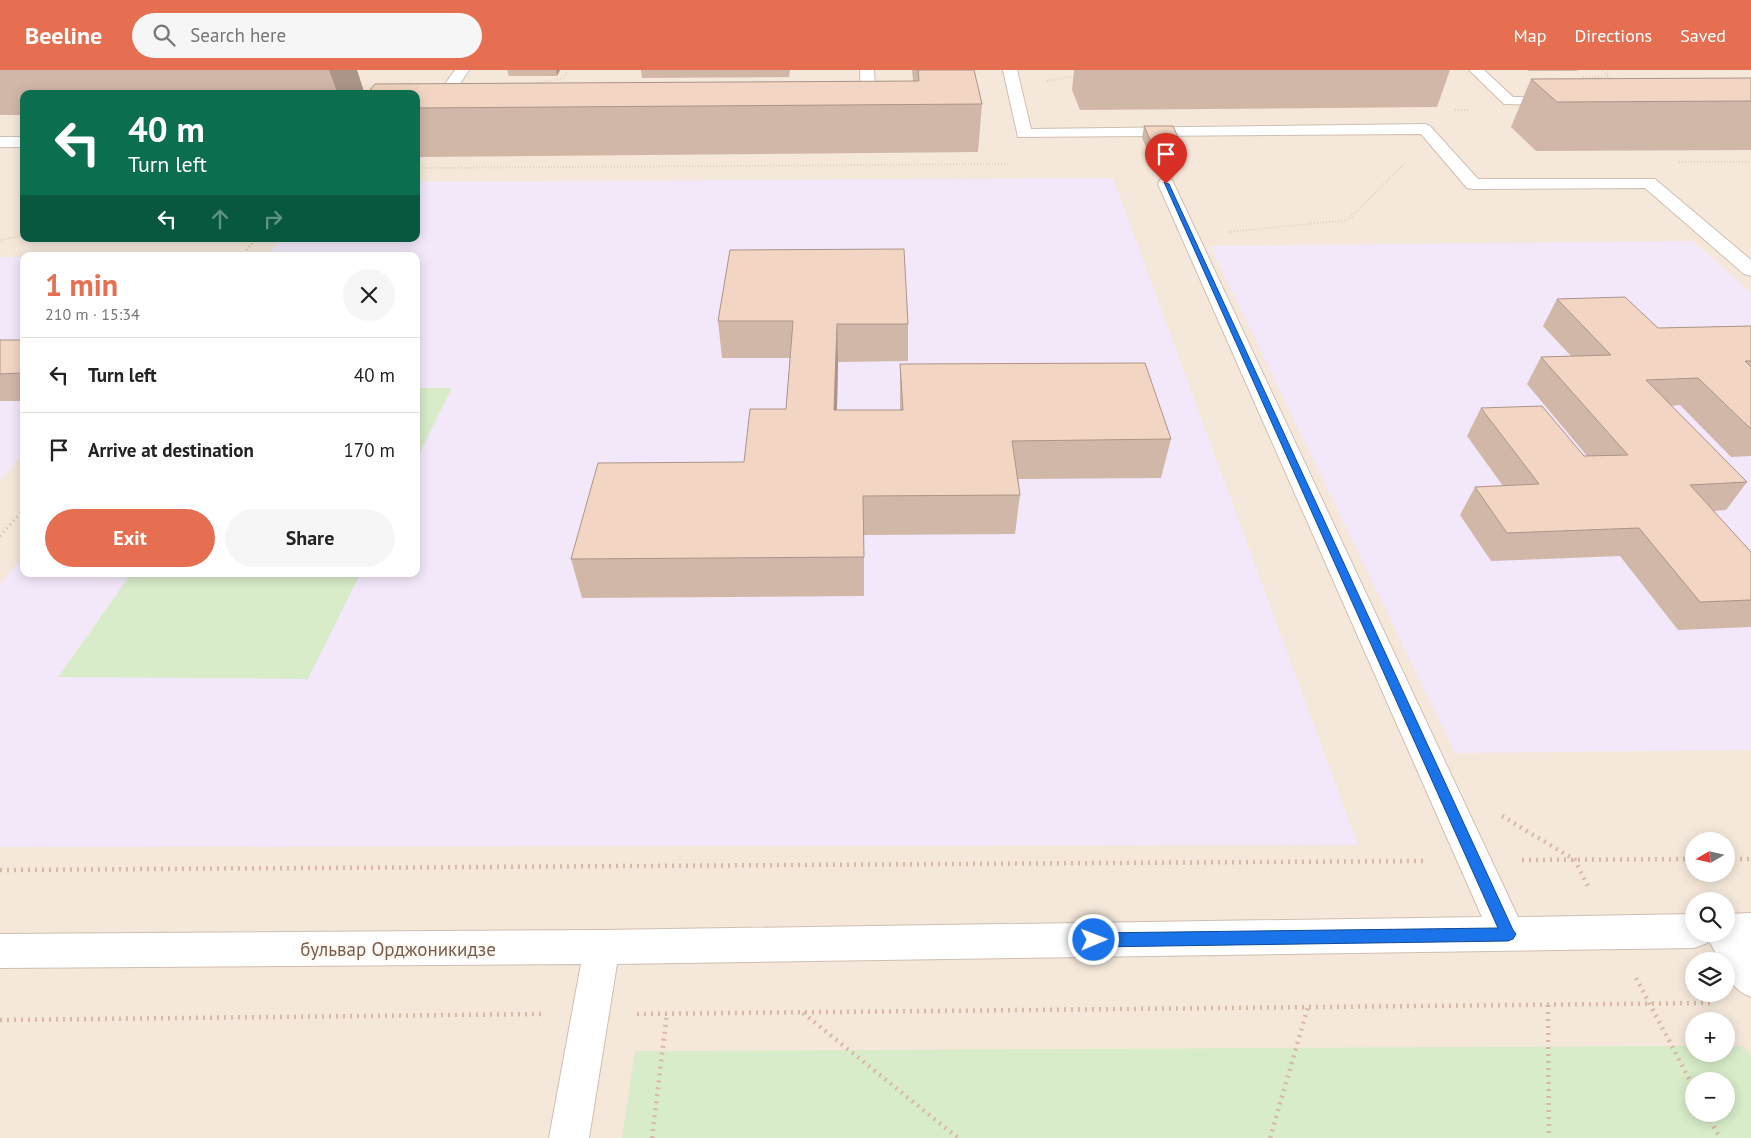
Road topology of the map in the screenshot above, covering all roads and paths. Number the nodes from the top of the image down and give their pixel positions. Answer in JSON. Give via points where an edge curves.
{"nodes":[{"id":1,"x":462,"y":70,"type":"edge"},
{"id":2,"x":568,"y":70,"type":"edge"},
{"id":3,"x":867,"y":70,"type":"edge"},
{"id":4,"x":1010,"y":70,"type":"edge"},
{"id":5,"x":1476,"y":70,"type":"edge"},
{"id":6,"x":1082,"y":75,"type":"dead end"},
{"id":7,"x":526,"y":86,"type":"edge"},
{"id":8,"x":1013,"y":86,"type":"junction"},
{"id":9,"x":1577,"y":100,"type":"edge"},
{"id":10,"x":839,"y":109,"type":"edge"},
{"id":11,"x":451,"y":111,"type":"edge"},
{"id":12,"x":0,"y":142,"type":"edge"},
{"id":13,"x":20,"y":142,"type":"edge"},
{"id":14,"x":1008,"y":155,"type":"dead end"},
{"id":15,"x":1406,"y":163,"type":"dead end"},
{"id":16,"x":420,"y":168,"type":"edge"},
{"id":17,"x":1166,"y":184,"type":"dead end"},
{"id":18,"x":1226,"y":232,"type":"dead end"},
{"id":19,"x":20,"y":236,"type":"edge"},
{"id":20,"x":0,"y":240,"type":"edge"},
{"id":21,"x":253,"y":242,"type":"edge"},
{"id":22,"x":245,"y":252,"type":"edge"},
{"id":23,"x":1751,"y":270,"type":"edge"},
{"id":24,"x":20,"y":513,"type":"edge"},
{"id":25,"x":0,"y":536,"type":"edge"},
{"id":26,"x":1685,"y":859,"type":"edge"},
{"id":27,"x":1735,"y":859,"type":"edge"},
{"id":28,"x":1751,"y":859,"type":"edge"},
{"id":29,"x":1475,"y":861,"type":"junction"},
{"id":30,"x":0,"y":870,"type":"edge"},
{"id":31,"x":1751,"y":930,"type":"edge"},
{"id":32,"x":1735,"y":931,"type":"edge"},
{"id":33,"x":1685,"y":932,"type":"edge"},
{"id":34,"x":1508,"y":934,"type":"junction"},
{"id":35,"x":1731,"y":942,"type":"edge"},
{"id":36,"x":602,"y":947,"type":"junction"},
{"id":37,"x":0,"y":951,"type":"edge"},
{"id":38,"x":1751,"y":979,"type":"edge"},
{"id":39,"x":1714,"y":1003,"type":"dead end"},
{"id":40,"x":1548,"y":1004,"type":"junction"},
{"id":41,"x":1308,"y":1007,"type":"junction"},
{"id":42,"x":803,"y":1012,"type":"junction"},
{"id":43,"x":668,"y":1013,"type":"junction"},
{"id":44,"x":592,"y":1014,"type":"junction"},
{"id":45,"x":0,"y":1020,"type":"edge"},
{"id":46,"x":1711,"y":1122,"type":"edge"},
{"id":47,"x":569,"y":1138,"type":"edge"},
{"id":48,"x":652,"y":1138,"type":"edge"},
{"id":49,"x":958,"y":1138,"type":"edge"},
{"id":50,"x":1270,"y":1138,"type":"edge"},
{"id":51,"x":1549,"y":1138,"type":"edge"},
{"id":52,"x":1720,"y":1138,"type":"edge"}],
"edges":[{"from":1,"to":11,"type":"street","via":[[434,111]]},
{"from":2,"to":7,"type":"path","via":[[564,78]]},
{"from":3,"to":10,"type":"street","via":[[869,108]]},
{"from":4,"to":8,"type":"street"},
{"from":5,"to":9,"type":"street","via":[[1509,101]]},
{"from":6,"to":8,"type":"path"},
{"from":8,"to":23,"type":"street","via":[[1024,134],[1424,129],[1473,184],[1649,183]]},
{"from":12,"to":13,"type":"street"},
{"from":14,"to":16,"type":"path","via":[[1010,164]]},
{"from":15,"to":18,"type":"path","via":[[1348,220]]},
{"from":17,"to":29,"type":"street"},
{"from":19,"to":20,"type":"path"},
{"from":21,"to":22,"type":"path"},
{"from":24,"to":25,"type":"path"},
{"from":26,"to":29,"type":"path"},
{"from":27,"to":28,"type":"path"},
{"from":29,"to":30,"type":"path"},
{"from":29,"to":34,"type":"street"},
{"from":31,"to":32,"type":"street"},
{"from":33,"to":34,"type":"street","name":"бульвар Орджоникидзе"},
{"from":34,"to":36,"type":"street","name":"бульвар Орджоникидзе"},
{"from":35,"to":38,"type":"street"},
{"from":36,"to":37,"type":"street","name":"бульвар Орджоникидзе"},
{"from":36,"to":44,"type":"street"},
{"from":39,"to":40,"type":"path"},
{"from":40,"to":41,"type":"path"},
{"from":40,"to":51,"type":"path"},
{"from":41,"to":42,"type":"path"},
{"from":41,"to":50,"type":"path"},
{"from":42,"to":43,"type":"path"},
{"from":42,"to":49,"type":"path"},
{"from":43,"to":44,"type":"path"},
{"from":43,"to":48,"type":"path"},
{"from":44,"to":45,"type":"path"},
{"from":44,"to":47,"type":"street"},
{"from":46,"to":52,"type":"path"}]}
